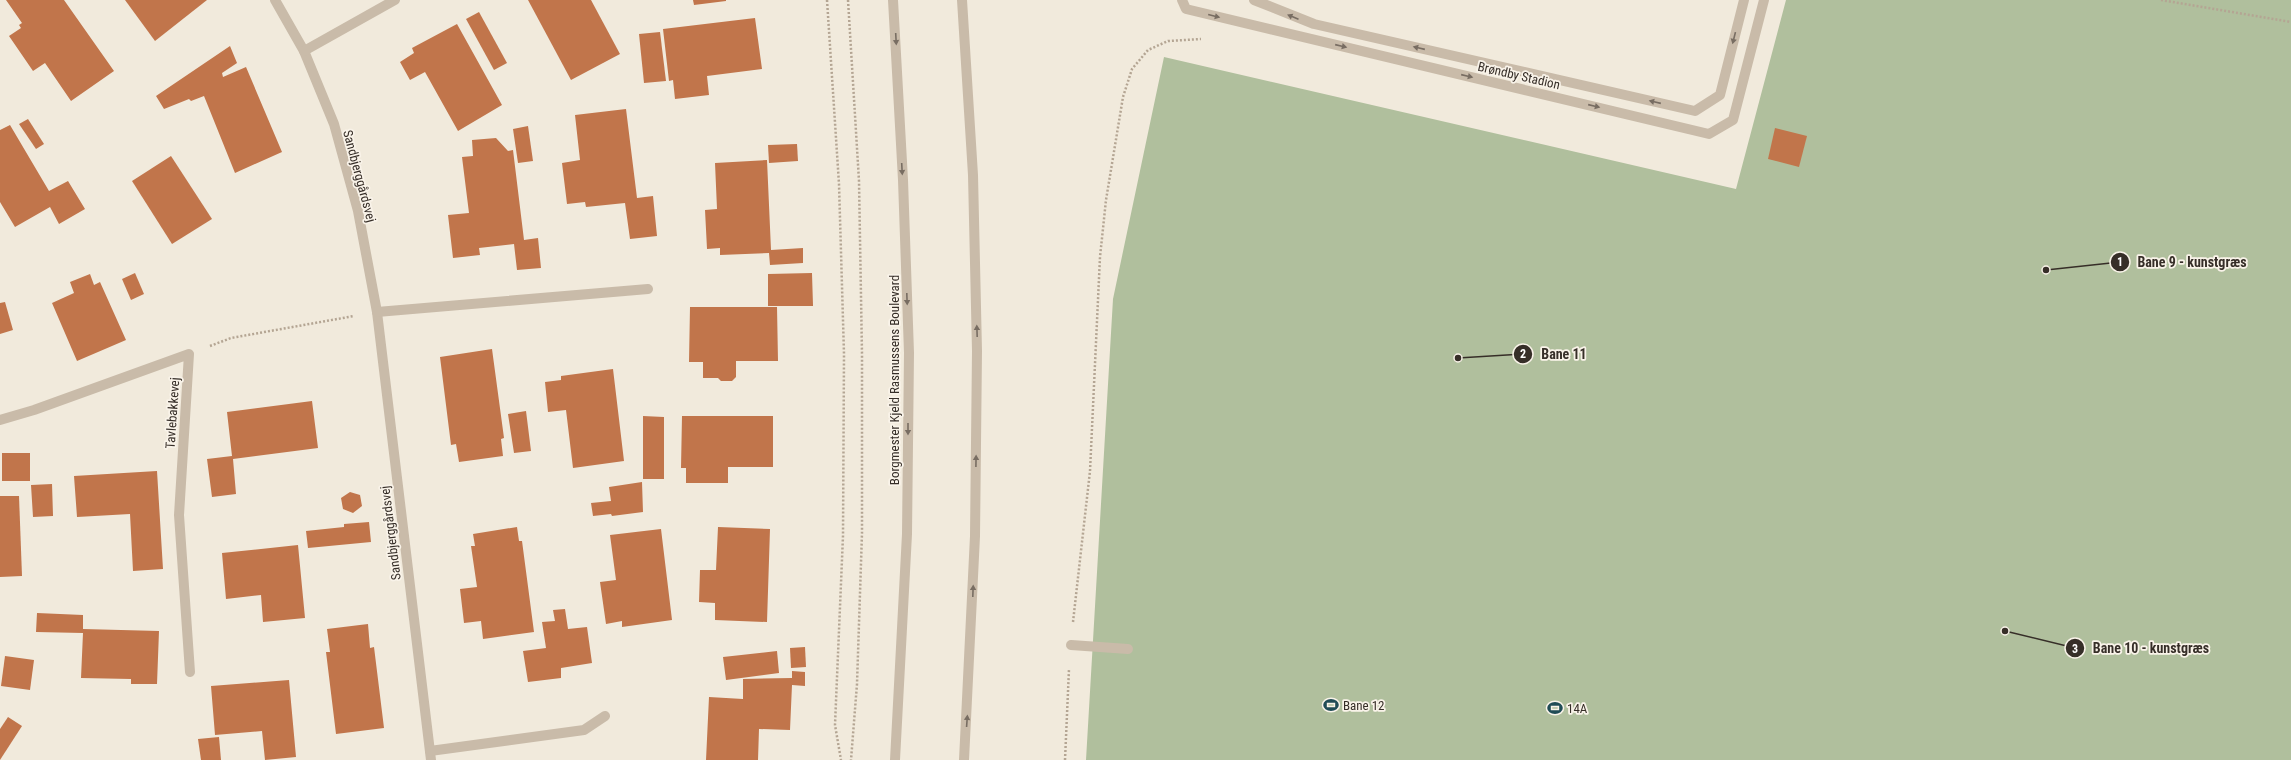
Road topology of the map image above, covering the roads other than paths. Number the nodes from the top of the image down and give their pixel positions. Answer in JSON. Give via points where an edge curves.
{"nodes":[{"id":1,"x":275,"y":0,"type":"edge"},
{"id":2,"x":395,"y":0,"type":"edge"},
{"id":3,"x":893,"y":0,"type":"edge"},
{"id":4,"x":962,"y":0,"type":"edge"},
{"id":5,"x":1182,"y":0,"type":"edge"},
{"id":6,"x":1254,"y":0,"type":"edge"},
{"id":7,"x":1744,"y":0,"type":"edge"},
{"id":8,"x":1764,"y":0,"type":"edge"},
{"id":9,"x":304,"y":51,"type":"junction"},
{"id":10,"x":648,"y":289,"type":"dead end"},
{"id":11,"x":377,"y":312,"type":"junction"},
{"id":12,"x":0,"y":420,"type":"edge"},
{"id":13,"x":1071,"y":645,"type":"road end"},
{"id":14,"x":1128,"y":649,"type":"dead end"},
{"id":15,"x":190,"y":672,"type":"dead end"},
{"id":16,"x":605,"y":716,"type":"dead end"},
{"id":17,"x":430,"y":755,"type":"edge"},
{"id":18,"x":895,"y":760,"type":"edge"},
{"id":19,"x":964,"y":760,"type":"edge"}],
"edges":[{"from":1,"to":9,"type":"street","name":"Sandbjerggårdsvej"},
{"from":2,"to":9,"type":"street"},
{"from":3,"to":18,"type":"street","name":"Borgmester Kjeld Rasmussens Boulevard","one_way":true,"via":[[909,353],[907,534]]},
{"from":19,"to":4,"type":"street","one_way":true,"via":[[975,536],[977,351],[973,175]]},
{"from":5,"to":8,"type":"street","name":"Brøndby Stadion","one_way":true,"via":[[1186,9],[1193,11],[1709,134],[1733,120]]},
{"from":7,"to":6,"type":"street","name":"Brøndby Stadion","one_way":true,"via":[[1720,95],[1695,111],[1314,24]]},
{"from":9,"to":11,"type":"street","name":"Sandbjerggårdsvej","via":[[334,124],[358,211]]},
{"from":10,"to":11,"type":"street"},
{"from":11,"to":17,"type":"street","name":"Sandbjerggårdsvej"},
{"from":12,"to":15,"type":"street","name":"Tavlebakkevej","via":[[189,354],[179,515]]},
{"from":13,"to":14,"type":"street"},
{"from":16,"to":17,"type":"street","name":"Sandbjerggårdsvej","via":[[584,730]]}]}
